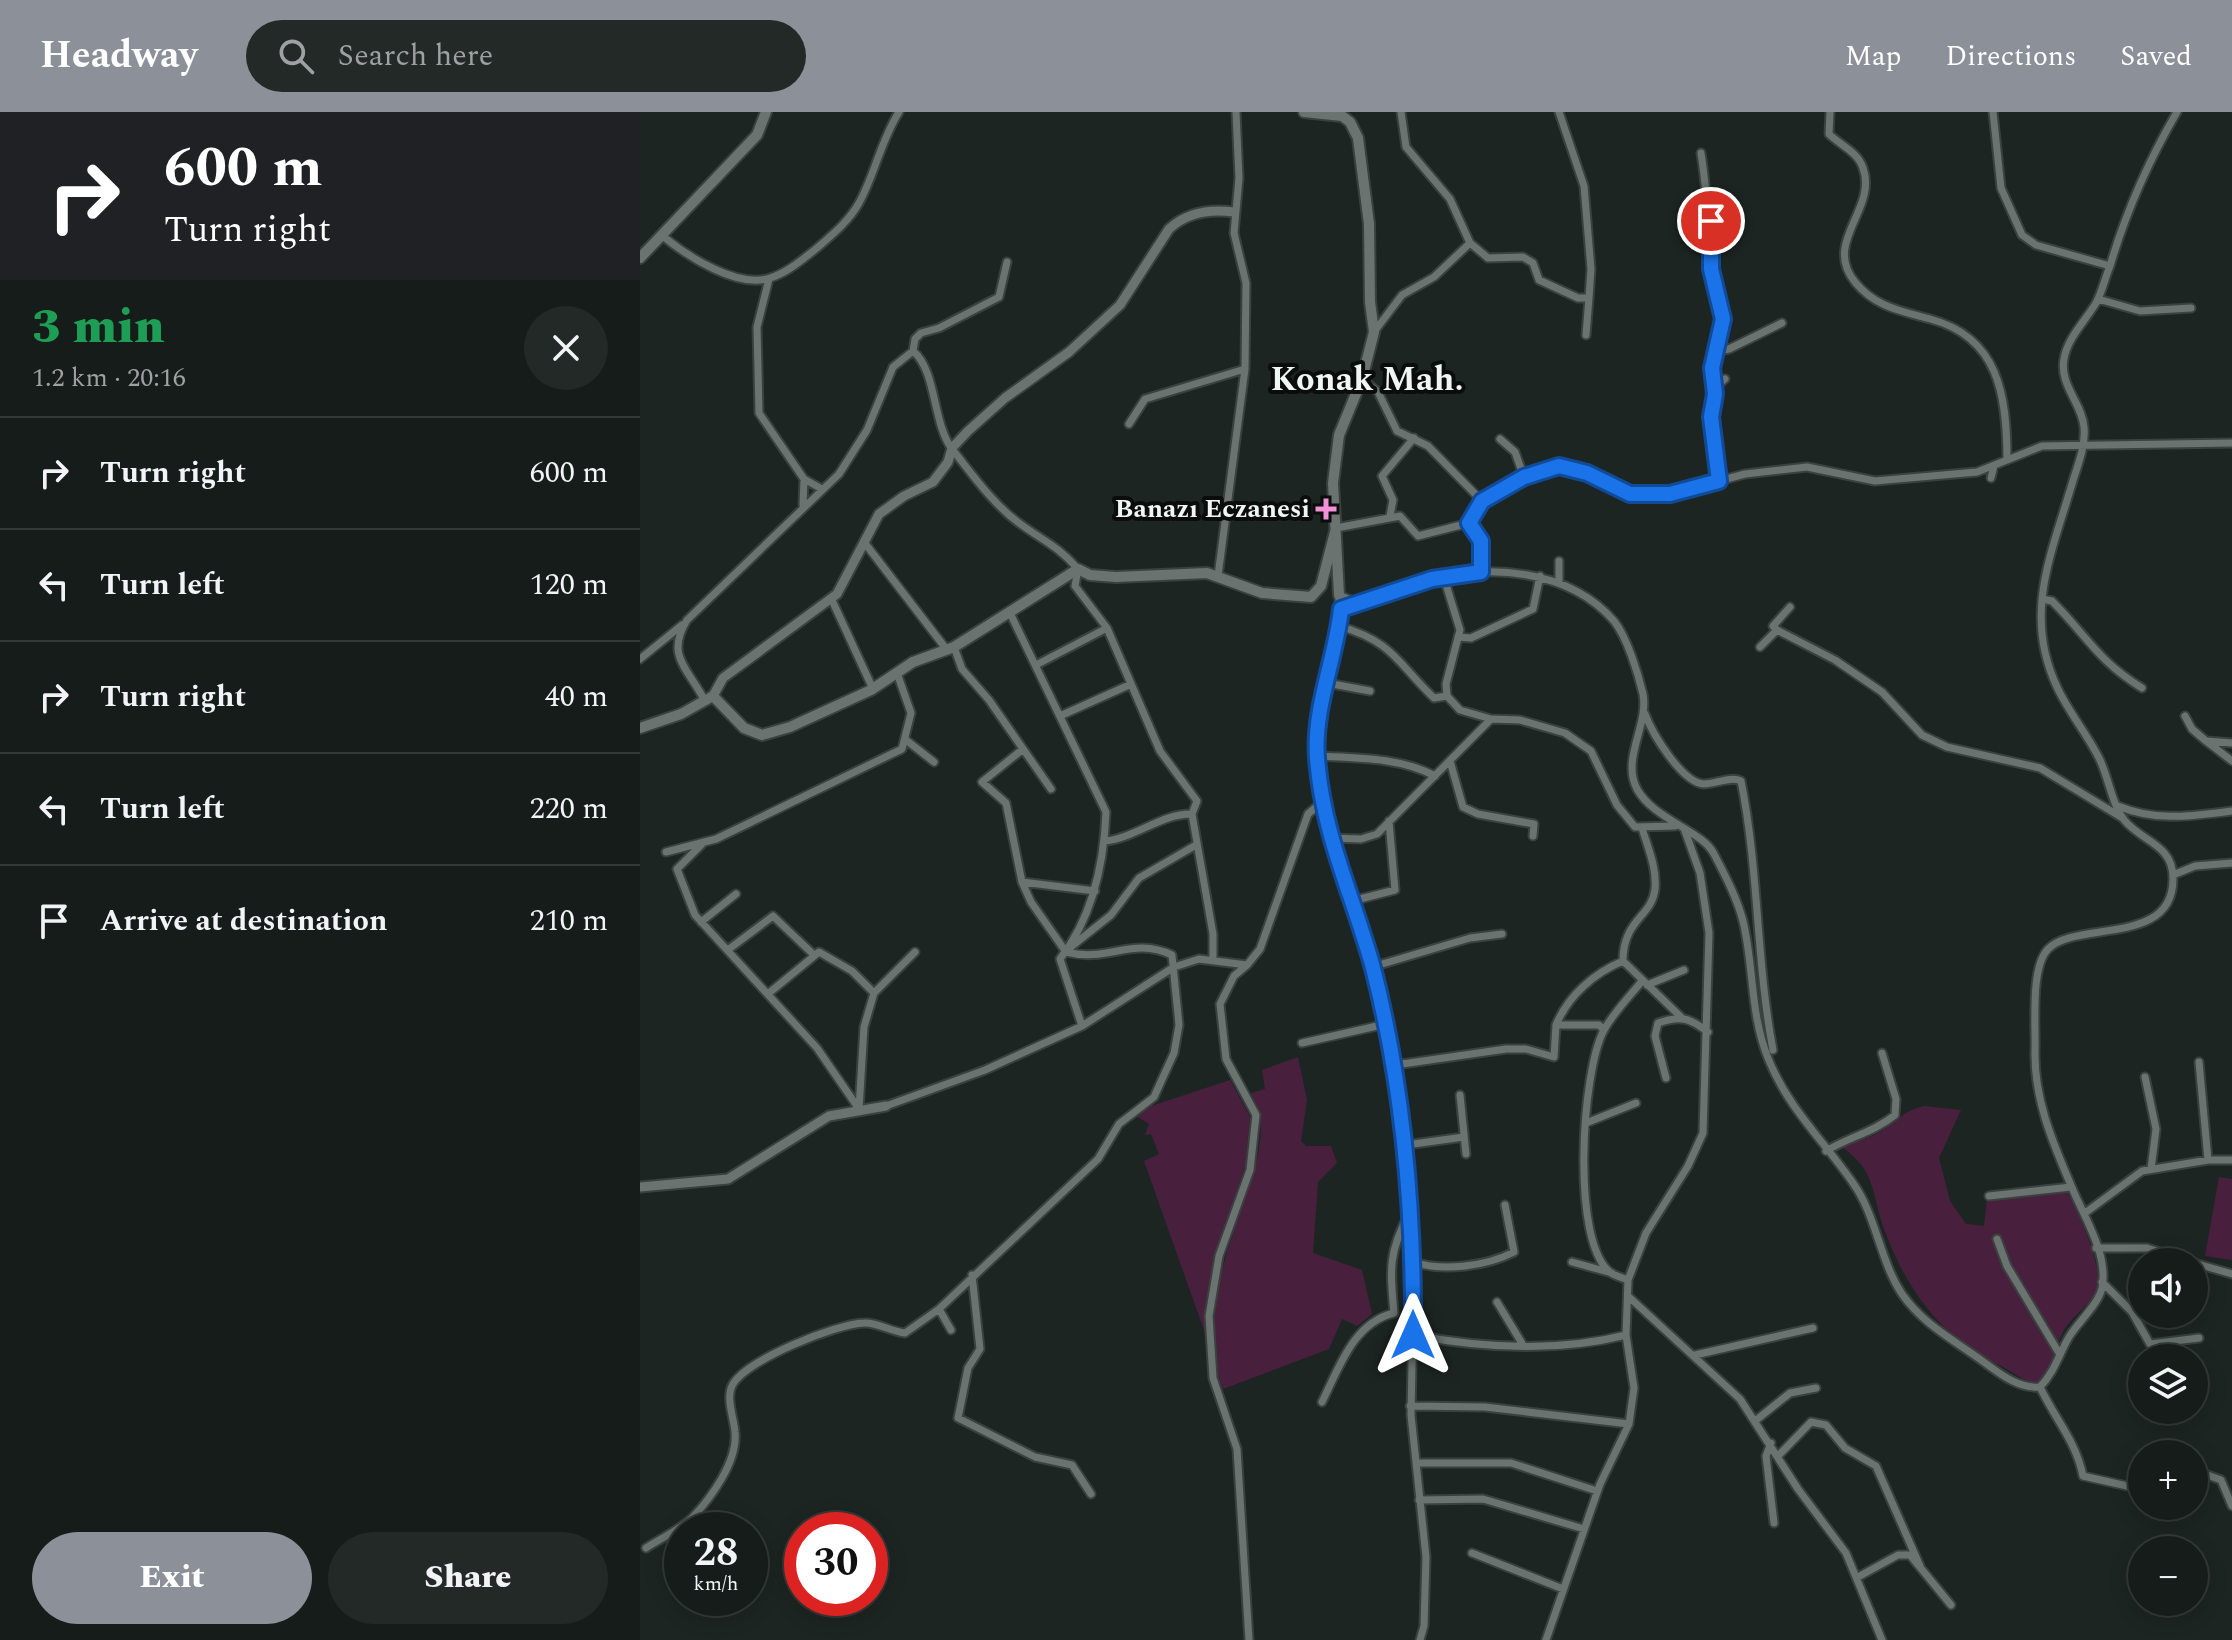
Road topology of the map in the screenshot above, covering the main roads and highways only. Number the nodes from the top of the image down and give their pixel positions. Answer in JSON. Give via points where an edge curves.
{"nodes":[{"id":1,"x":766,"y":112,"type":"edge"},
{"id":2,"x":1304,"y":112,"type":"edge"},
{"id":3,"x":1336,"y":114,"type":"edge"},
{"id":4,"x":640,"y":258,"type":"edge"},
{"id":5,"x":1336,"y":528,"type":"junction"},
{"id":6,"x":1339,"y":595,"type":"road end"},
{"id":7,"x":640,"y":728,"type":"edge"}],
"edges":[{"from":1,"to":4,"type":"main road","via":[[757,135]]},
{"from":2,"to":3,"type":"main road"},
{"from":3,"to":5,"type":"main road","via":[[1350,122],[1358,138],[1374,332],[1339,435],[1333,483]]},
{"from":5,"to":6,"type":"main road"},
{"from":5,"to":7,"type":"main road","via":[[1321,586],[1311,597],[1262,593],[1218,576],[1116,577],[1078,569],[950,649],[913,662],[833,710],[762,735],[744,728],[709,699]]}]}
